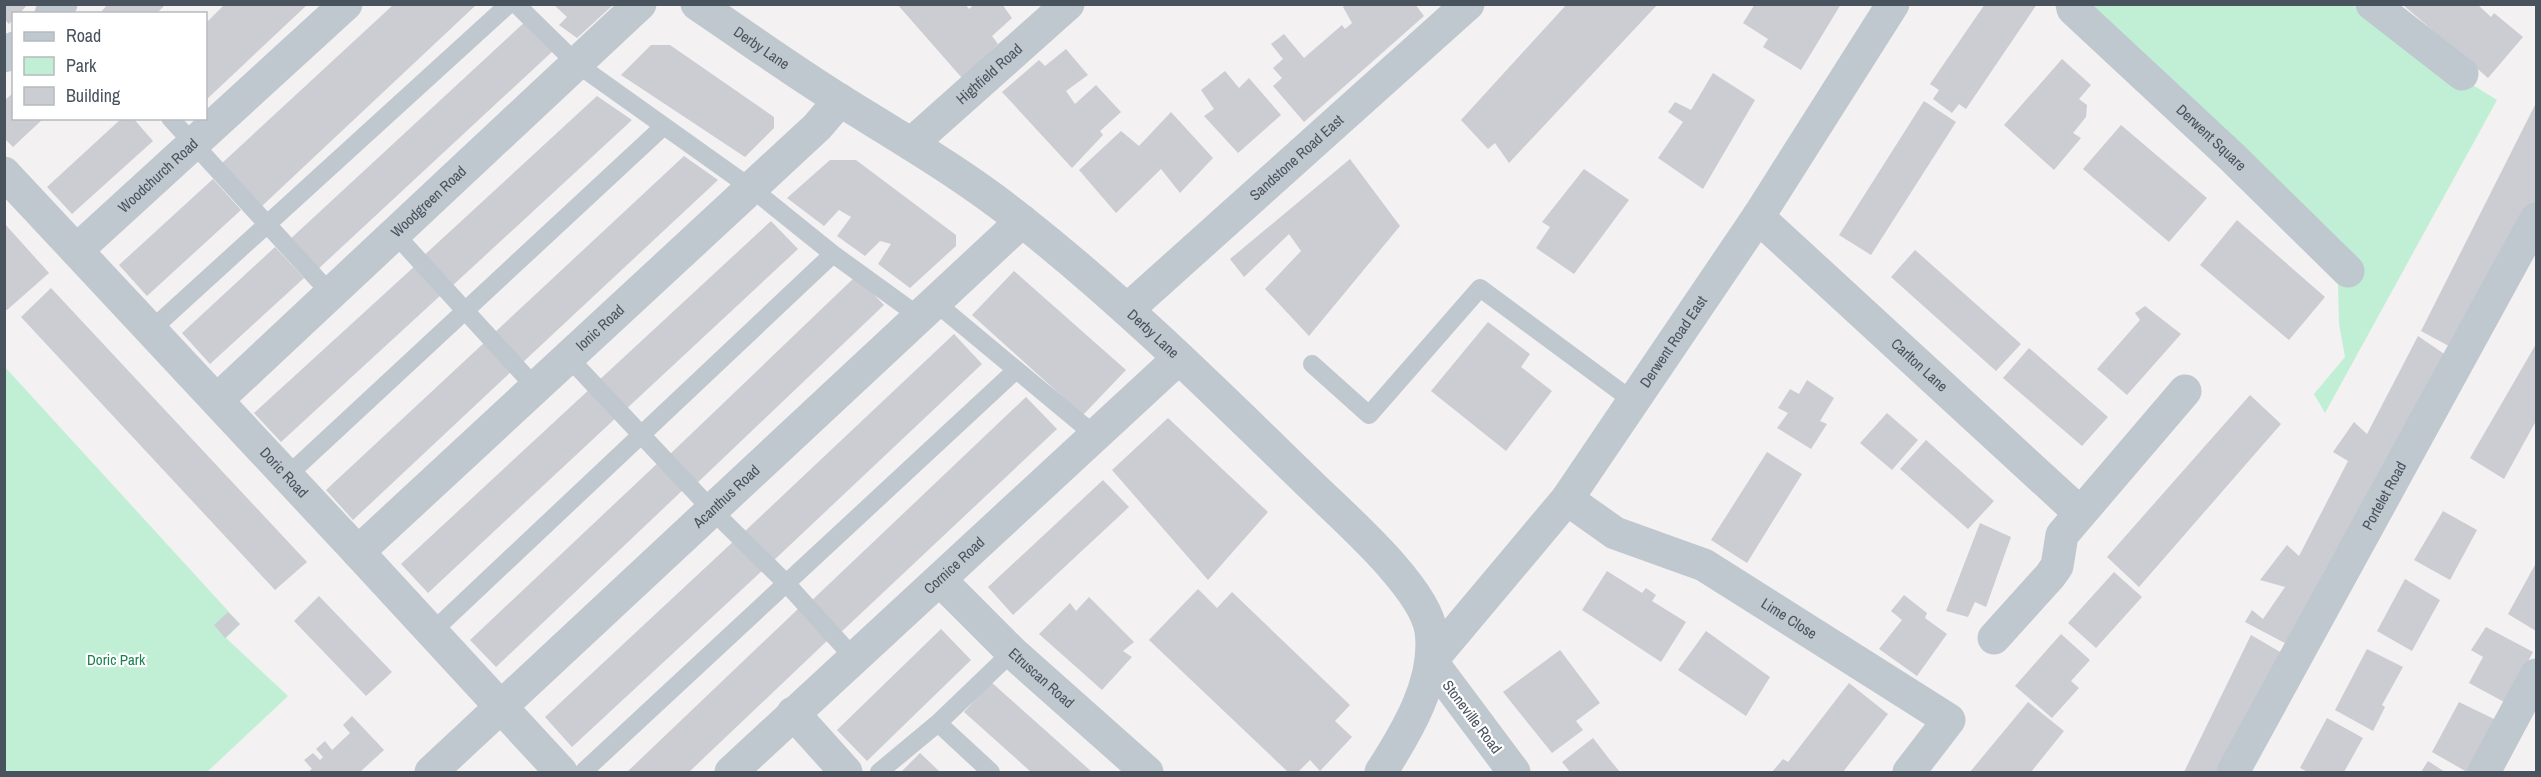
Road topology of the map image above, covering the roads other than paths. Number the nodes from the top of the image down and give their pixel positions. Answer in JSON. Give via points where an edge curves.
{"nodes":[{"id":1,"x":346,"y":4,"type":"edge"},
{"id":2,"x":509,"y":4,"type":"edge"},
{"id":3,"x":516,"y":4,"type":"edge"},
{"id":4,"x":640,"y":4,"type":"edge"},
{"id":5,"x":697,"y":4,"type":"edge"},
{"id":6,"x":1068,"y":4,"type":"edge"},
{"id":7,"x":1468,"y":4,"type":"edge"},
{"id":8,"x":1893,"y":4,"type":"edge"},
{"id":9,"x":2072,"y":4,"type":"edge"},
{"id":10,"x":2372,"y":4,"type":"edge"},
{"id":11,"x":577,"y":64,"type":"junction"},
{"id":12,"x":2462,"y":74,"type":"dead end"},
{"id":13,"x":840,"y":100,"type":"junction"},
{"id":14,"x":172,"y":120,"type":"edge"},
{"id":15,"x":664,"y":126,"type":"junction"},
{"id":16,"x":193,"y":144,"type":"junction"},
{"id":17,"x":911,"y":144,"type":"junction"},
{"id":18,"x":4,"y":173,"type":"edge"},
{"id":19,"x":751,"y":188,"type":"junction"},
{"id":20,"x":1758,"y":217,"type":"junction"},
{"id":21,"x":2536,"y":219,"type":"edge"},
{"id":22,"x":1022,"y":221,"type":"junction"},
{"id":23,"x":267,"y":224,"type":"junction"},
{"id":24,"x":395,"y":234,"type":"junction"},
{"id":25,"x":76,"y":250,"type":"junction"},
{"id":26,"x":833,"y":254,"type":"junction"},
{"id":27,"x":2348,"y":271,"type":"dead end"},
{"id":28,"x":331,"y":294,"type":"junction"},
{"id":29,"x":928,"y":310,"type":"junction"},
{"id":30,"x":1127,"y":310,"type":"junction"},
{"id":31,"x":465,"y":311,"type":"junction"},
{"id":32,"x":151,"y":330,"type":"junction"},
{"id":33,"x":1179,"y":357,"type":"junction"},
{"id":34,"x":569,"y":358,"type":"junction"},
{"id":35,"x":1312,"y":364,"type":"dead end"},
{"id":36,"x":1015,"y":371,"type":"junction"},
{"id":37,"x":536,"y":388,"type":"junction"},
{"id":38,"x":2185,"y":391,"type":"dead end"},
{"id":39,"x":218,"y":400,"type":"junction"},
{"id":40,"x":1633,"y":401,"type":"junction"},
{"id":41,"x":641,"y":435,"type":"junction"},
{"id":42,"x":1096,"y":436,"type":"junction"},
{"id":43,"x":287,"y":476,"type":"junction"},
{"id":44,"x":1567,"y":499,"type":"junction"},
{"id":45,"x":712,"y":510,"type":"junction"},
{"id":46,"x":2080,"y":513,"type":"junction"},
{"id":47,"x":358,"y":552,"type":"junction"},
{"id":48,"x":940,"y":580,"type":"junction"},
{"id":49,"x":786,"y":583,"type":"junction"},
{"id":50,"x":432,"y":632,"type":"junction"},
{"id":51,"x":1994,"y":638,"type":"dead end"},
{"id":52,"x":1012,"y":652,"type":"junction"},
{"id":53,"x":854,"y":658,"type":"junction"},
{"id":54,"x":1431,"y":661,"type":"junction"},
{"id":55,"x":2536,"y":675,"type":"edge"},
{"id":56,"x":501,"y":708,"type":"junction"},
{"id":57,"x":793,"y":713,"type":"junction"},
{"id":58,"x":938,"y":723,"type":"junction"},
{"id":59,"x":431,"y":772,"type":"edge"},
{"id":60,"x":561,"y":772,"type":"edge"},
{"id":61,"x":583,"y":772,"type":"edge"},
{"id":62,"x":731,"y":772,"type":"edge"},
{"id":63,"x":846,"y":772,"type":"edge"},
{"id":64,"x":879,"y":772,"type":"edge"},
{"id":65,"x":991,"y":772,"type":"edge"},
{"id":66,"x":1147,"y":772,"type":"edge"},
{"id":67,"x":1381,"y":772,"type":"edge"},
{"id":68,"x":1514,"y":772,"type":"edge"},
{"id":69,"x":1909,"y":772,"type":"edge"},
{"id":70,"x":2233,"y":772,"type":"edge"},
{"id":71,"x":2484,"y":772,"type":"edge"}],
"edges":[{"from":1,"to":16,"type":"street","name":"Woodchurch Road"},
{"from":2,"to":23,"type":"lane"},
{"from":3,"to":11,"type":"lane"},
{"from":4,"to":11,"type":"street","name":"Woodgreen Road"},
{"from":5,"to":13,"type":"street","name":"Derby Lane"},
{"from":6,"to":17,"type":"street","name":"Highfield Road"},
{"from":7,"to":30,"type":"street","name":"Sandstone Road East"},
{"from":8,"to":20,"type":"street","name":"Derwent Road East"},
{"from":9,"to":27,"type":"street","name":"Derwent Square"},
{"from":10,"to":12,"type":"street"},
{"from":11,"to":15,"type":"lane"},
{"from":11,"to":24,"type":"street","name":"Woodgreen Road"},
{"from":13,"to":17,"type":"street","name":"Derby Lane"},
{"from":13,"to":19,"type":"street","name":"Ionic Road","via":[[817,127]]},
{"from":14,"to":16,"type":"lane"},
{"from":15,"to":19,"type":"lane"},
{"from":15,"to":31,"type":"lane"},
{"from":16,"to":23,"type":"lane"},
{"from":16,"to":25,"type":"street","name":"Woodchurch Road"},
{"from":17,"to":22,"type":"street","name":"Derby Lane"},
{"from":18,"to":25,"type":"street","name":"Doric Road"},
{"from":19,"to":26,"type":"lane"},
{"from":19,"to":34,"type":"street","name":"Ionic Road"},
{"from":20,"to":40,"type":"street","name":"Derwent Road East"},
{"from":20,"to":46,"type":"street","name":"Carlton Lane"},
{"from":21,"to":70,"type":"street","name":"Portelet Road"},
{"from":22,"to":29,"type":"street","name":"Acanthus Road"},
{"from":22,"to":30,"type":"street","name":"Derby Lane"},
{"from":23,"to":28,"type":"lane"},
{"from":23,"to":32,"type":"lane"},
{"from":24,"to":28,"type":"street","name":"Woodgreen Road"},
{"from":24,"to":31,"type":"lane"},
{"from":25,"to":32,"type":"street","name":"Doric Road"},
{"from":26,"to":29,"type":"lane"},
{"from":26,"to":41,"type":"lane"},
{"from":28,"to":39,"type":"street","name":"Woodgreen Road"},
{"from":29,"to":36,"type":"lane"},
{"from":29,"to":45,"type":"street","name":"Acanthus Road"},
{"from":30,"to":33,"type":"street","name":"Derby Lane"},
{"from":31,"to":37,"type":"lane"},
{"from":31,"to":43,"type":"lane"},
{"from":32,"to":39,"type":"street","name":"Doric Road"},
{"from":33,"to":42,"type":"street","name":"Cornice Road"},
{"from":33,"to":54,"type":"street","name":"Derby Lane","via":[[1383,556],[1427,618]]},
{"from":34,"to":37,"type":"street","name":"Ionic Road"},
{"from":34,"to":41,"type":"lane"},
{"from":35,"to":40,"type":"lane","via":[[1368,415],[1480,288]]},
{"from":36,"to":42,"type":"lane"},
{"from":36,"to":49,"type":"lane"},
{"from":37,"to":47,"type":"street","name":"Ionic Road"},
{"from":38,"to":46,"type":"street"},
{"from":39,"to":43,"type":"street","name":"Doric Road"},
{"from":40,"to":44,"type":"street","name":"Derwent Road East"},
{"from":41,"to":45,"type":"lane"},
{"from":41,"to":50,"type":"lane"},
{"from":42,"to":48,"type":"street","name":"Cornice Road"},
{"from":43,"to":47,"type":"street","name":"Doric Road"},
{"from":44,"to":54,"type":"street","name":"Derwent Road East"},
{"from":44,"to":69,"type":"street","name":"Lime Close","via":[[1614,533],[1704,565],[1949,720]]},
{"from":45,"to":49,"type":"lane"},
{"from":45,"to":56,"type":"street","name":"Acanthus Road"},
{"from":46,"to":51,"type":"street","via":[[2062,536],[2057,566]]},
{"from":47,"to":50,"type":"street","name":"Doric Road"},
{"from":48,"to":52,"type":"street","name":"Etruscan Road"},
{"from":48,"to":53,"type":"street","name":"Cornice Road"},
{"from":49,"to":53,"type":"lane"},
{"from":49,"to":61,"type":"lane"},
{"from":50,"to":56,"type":"street","name":"Doric Road"},
{"from":52,"to":58,"type":"lane"},
{"from":52,"to":66,"type":"street","name":"Etruscan Road"},
{"from":53,"to":57,"type":"street","name":"Cornice Road"},
{"from":54,"to":67,"type":"street","name":"Derby Lane","via":[[1411,725]]},
{"from":54,"to":68,"type":"street","name":"Stoneville Road"},
{"from":55,"to":71,"type":"street"},
{"from":56,"to":59,"type":"street","name":"Acanthus Road"},
{"from":56,"to":60,"type":"street","name":"Doric Road"},
{"from":57,"to":62,"type":"street","name":"Cornice Road"},
{"from":57,"to":63,"type":"street"},
{"from":58,"to":64,"type":"lane"},
{"from":58,"to":65,"type":"lane"}]}
